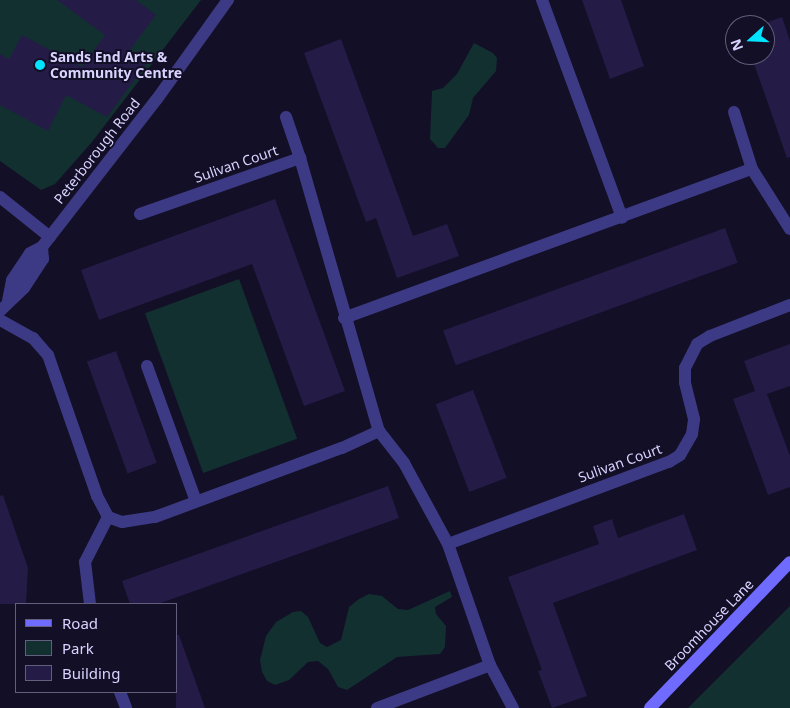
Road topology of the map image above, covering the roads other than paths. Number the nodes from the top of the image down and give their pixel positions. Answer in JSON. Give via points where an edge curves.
{"nodes":[{"id":1,"x":228,"y":0,"type":"edge"},
{"id":2,"x":542,"y":0,"type":"edge"},
{"id":3,"x":734,"y":112,"type":"dead end"},
{"id":4,"x":286,"y":117,"type":"dead end"},
{"id":5,"x":300,"y":158,"type":"junction"},
{"id":6,"x":752,"y":169,"type":"junction"},
{"id":7,"x":0,"y":197,"type":"edge"},
{"id":8,"x":140,"y":214,"type":"dead end"},
{"id":9,"x":622,"y":218,"type":"junction"},
{"id":10,"x":790,"y":229,"type":"edge"},
{"id":11,"x":50,"y":237,"type":"junction"},
{"id":12,"x":790,"y":305,"type":"edge"},
{"id":13,"x":4,"y":306,"type":"edge"},
{"id":14,"x":344,"y":318,"type":"junction"},
{"id":15,"x":0,"y":320,"type":"edge"},
{"id":16,"x":147,"y":366,"type":"dead end"},
{"id":17,"x":379,"y":431,"type":"junction"},
{"id":18,"x":196,"y":501,"type":"junction"},
{"id":19,"x":108,"y":517,"type":"junction"},
{"id":20,"x":448,"y":544,"type":"junction"},
{"id":21,"x":790,"y":562,"type":"edge"},
{"id":22,"x":90,"y":603,"type":"edge"},
{"id":23,"x":490,"y":665,"type":"junction"},
{"id":24,"x":120,"y":693,"type":"edge"},
{"id":25,"x":126,"y":708,"type":"edge"},
{"id":26,"x":377,"y":708,"type":"edge"},
{"id":27,"x":513,"y":708,"type":"edge"},
{"id":28,"x":650,"y":708,"type":"edge"}],
"edges":[{"from":1,"to":11,"type":"street","name":"Peterborough Road","via":[[157,99]]},
{"from":2,"to":9,"type":"street"},
{"from":3,"to":6,"type":"street"},
{"from":4,"to":5,"type":"street"},
{"from":5,"to":8,"type":"street","name":"Sulivan Court"},
{"from":5,"to":14,"type":"street","name":"Sulivan Court"},
{"from":6,"to":9,"type":"street"},
{"from":6,"to":10,"type":"street"},
{"from":7,"to":11,"type":"street"},
{"from":9,"to":14,"type":"street"},
{"from":11,"to":13,"type":"street","name":"Peterborough Road","via":[[42,247],[30,253],[12,280]]},
{"from":12,"to":20,"type":"street","name":"Sulivan Court","via":[[697,344],[685,368],[694,419],[692,434],[680,455],[670,462]]},
{"from":14,"to":17,"type":"street","name":"Sulivan Court"},
{"from":15,"to":19,"type":"street","via":[[33,338],[48,355],[97,496]]},
{"from":16,"to":18,"type":"street"},
{"from":17,"to":18,"type":"street","via":[[342,448]]},
{"from":17,"to":20,"type":"street","name":"Sulivan Court","via":[[404,463]]},
{"from":18,"to":19,"type":"street","via":[[138,522],[122,522]]},
{"from":19,"to":22,"type":"street","via":[[85,562]]},
{"from":20,"to":23,"type":"street","name":"Sulivan Court"},
{"from":21,"to":28,"type":"street","name":"Broomhouse Lane"},
{"from":23,"to":26,"type":"street"},
{"from":23,"to":27,"type":"street","name":"Sulivan Court"},
{"from":24,"to":25,"type":"street"}]}
